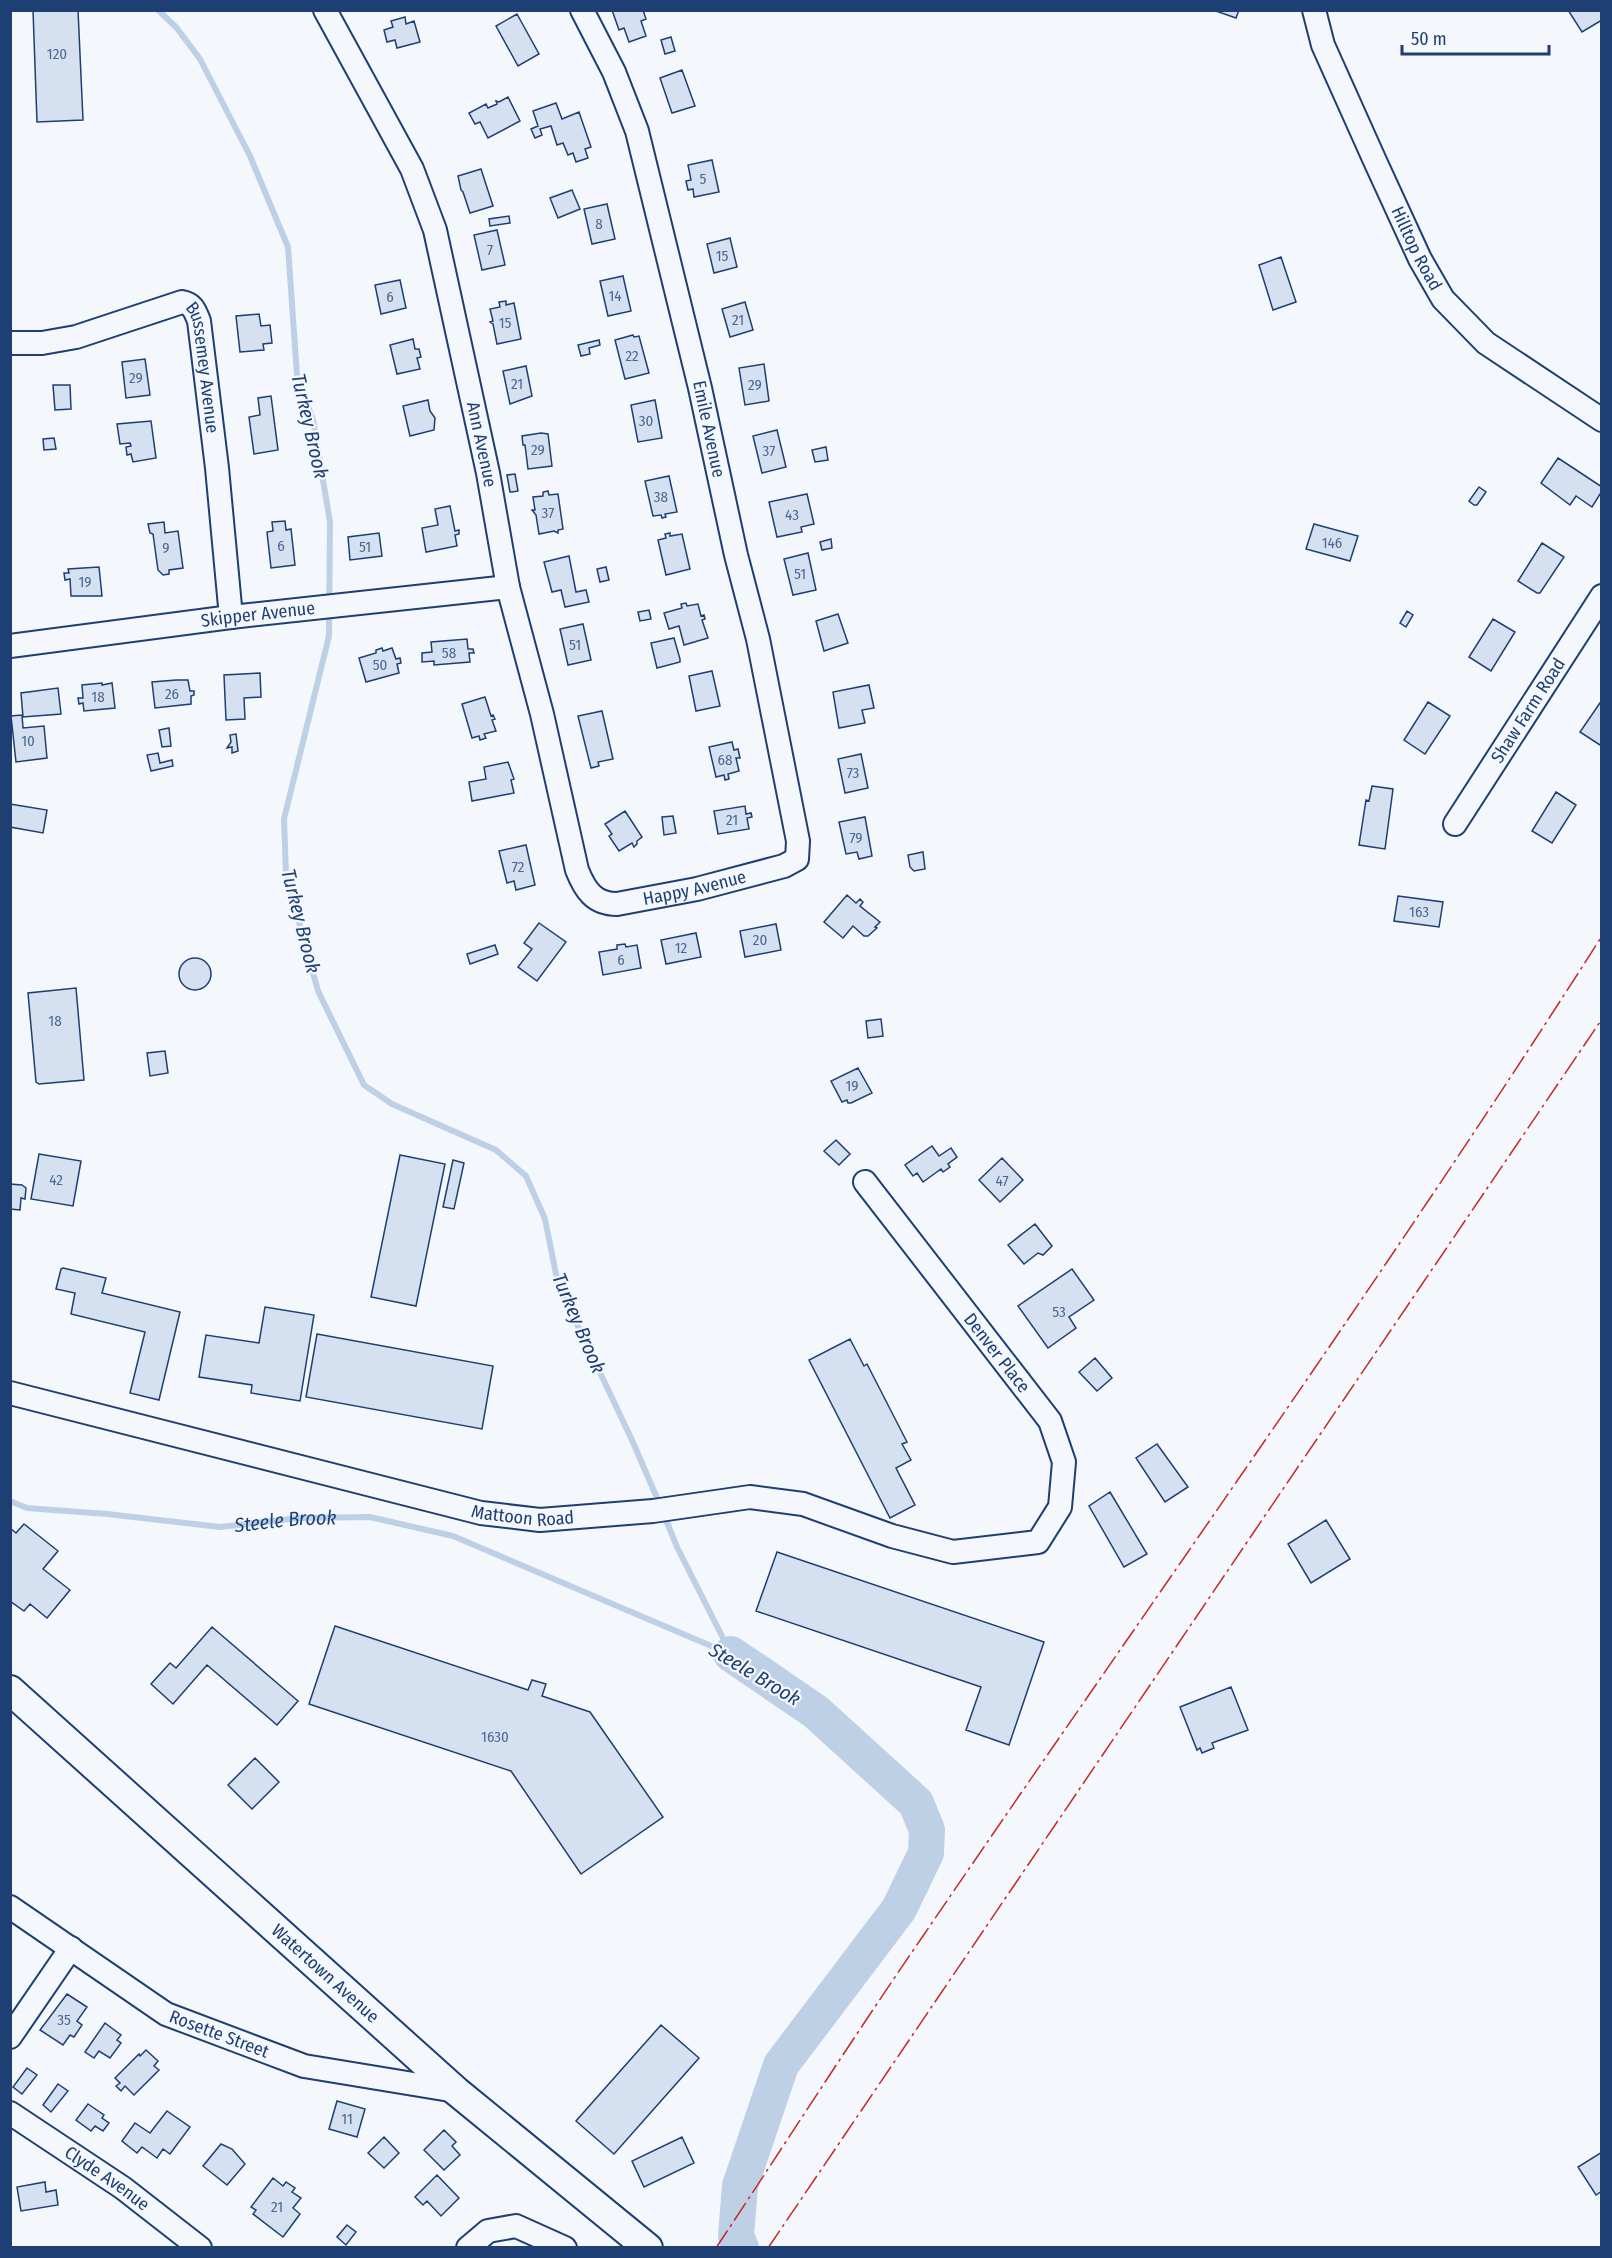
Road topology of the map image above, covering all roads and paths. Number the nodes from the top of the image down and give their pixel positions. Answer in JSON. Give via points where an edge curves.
{"nodes":[{"id":1,"x":326,"y":10,"type":"edge"},
{"id":2,"x":582,"y":10,"type":"edge"},
{"id":3,"x":1314,"y":10,"type":"edge"},
{"id":4,"x":10,"y":343,"type":"edge"},
{"id":5,"x":1602,"y":420,"type":"edge"},
{"id":6,"x":508,"y":587,"type":"junction"},
{"id":7,"x":1602,"y":596,"type":"edge"},
{"id":8,"x":231,"y":617,"type":"junction"},
{"id":9,"x":10,"y":646,"type":"edge"},
{"id":10,"x":1455,"y":824,"type":"dead end"},
{"id":11,"x":797,"y":859,"type":"joint"},
{"id":12,"x":591,"y":896,"type":"joint"},
{"id":13,"x":865,"y":1182,"type":"dead end"},
{"id":14,"x":10,"y":1393,"type":"edge"},
{"id":15,"x":1038,"y":1542,"type":"joint"},
{"id":16,"x":10,"y":1690,"type":"edge"},
{"id":17,"x":10,"y":1907,"type":"edge"},
{"id":18,"x":70,"y":1948,"type":"junction"},
{"id":19,"x":10,"y":2037,"type":"edge"},
{"id":20,"x":456,"y":2091,"type":"junction"},
{"id":21,"x":10,"y":2113,"type":"edge"},
{"id":22,"x":200,"y":2247,"type":"edge"},
{"id":23,"x":468,"y":2247,"type":"edge"},
{"id":24,"x":565,"y":2247,"type":"edge"},
{"id":25,"x":648,"y":2247,"type":"edge"}],
"edges":[{"from":1,"to":6,"type":"street","name":"Ann Avenue","via":[[412,169],[435,230],[488,473]]},
{"from":2,"to":11,"type":"street","name":"Emile Avenue","via":[[614,72],[637,131],[662,229],[758,639],[798,842]]},
{"from":3,"to":5,"type":"street","name":"Hilltop Road","via":[[1323,45],[1420,259],[1443,299],[1486,343]]},
{"from":4,"to":8,"type":"street","name":"Bussemey Avenue","via":[[76,337],[182,302],[194,309],[218,468]]},
{"from":6,"to":8,"type":"street","name":"Skipper Avenue"},
{"from":6,"to":12,"type":"street","name":"Ann Avenue","via":[[577,870]]},
{"from":7,"to":10,"type":"street","name":"Shaw Farm Road"},
{"from":8,"to":9,"type":"street","name":"Skipper Avenue"},
{"from":11,"to":12,"type":"street","name":"Happy Avenue","via":[[697,889],[617,904],[604,904]]},
{"from":13,"to":15,"type":"street","name":"Denver Place","via":[[1050,1421],[1064,1462],[1060,1507]]},
{"from":14,"to":15,"type":"street","name":"Mattoon Road","via":[[481,1513],[540,1520],[653,1511],[750,1497],[803,1504],[892,1536],[953,1552]]},
{"from":16,"to":20,"type":"main road","name":"Watertown Avenue"},
{"from":17,"to":18,"type":"street","name":"Rosette Street"},
{"from":18,"to":19,"type":"street"},
{"from":18,"to":20,"type":"street","name":"Rosette Street","via":[[166,2014],[304,2066]]},
{"from":20,"to":25,"type":"main road","name":"Watertown Avenue"},
{"from":21,"to":22,"type":"street","name":"Clyde Avenue","via":[[123,2188]]},
{"from":23,"to":24,"type":"street","via":[[488,2231],[516,2226]]}]}
